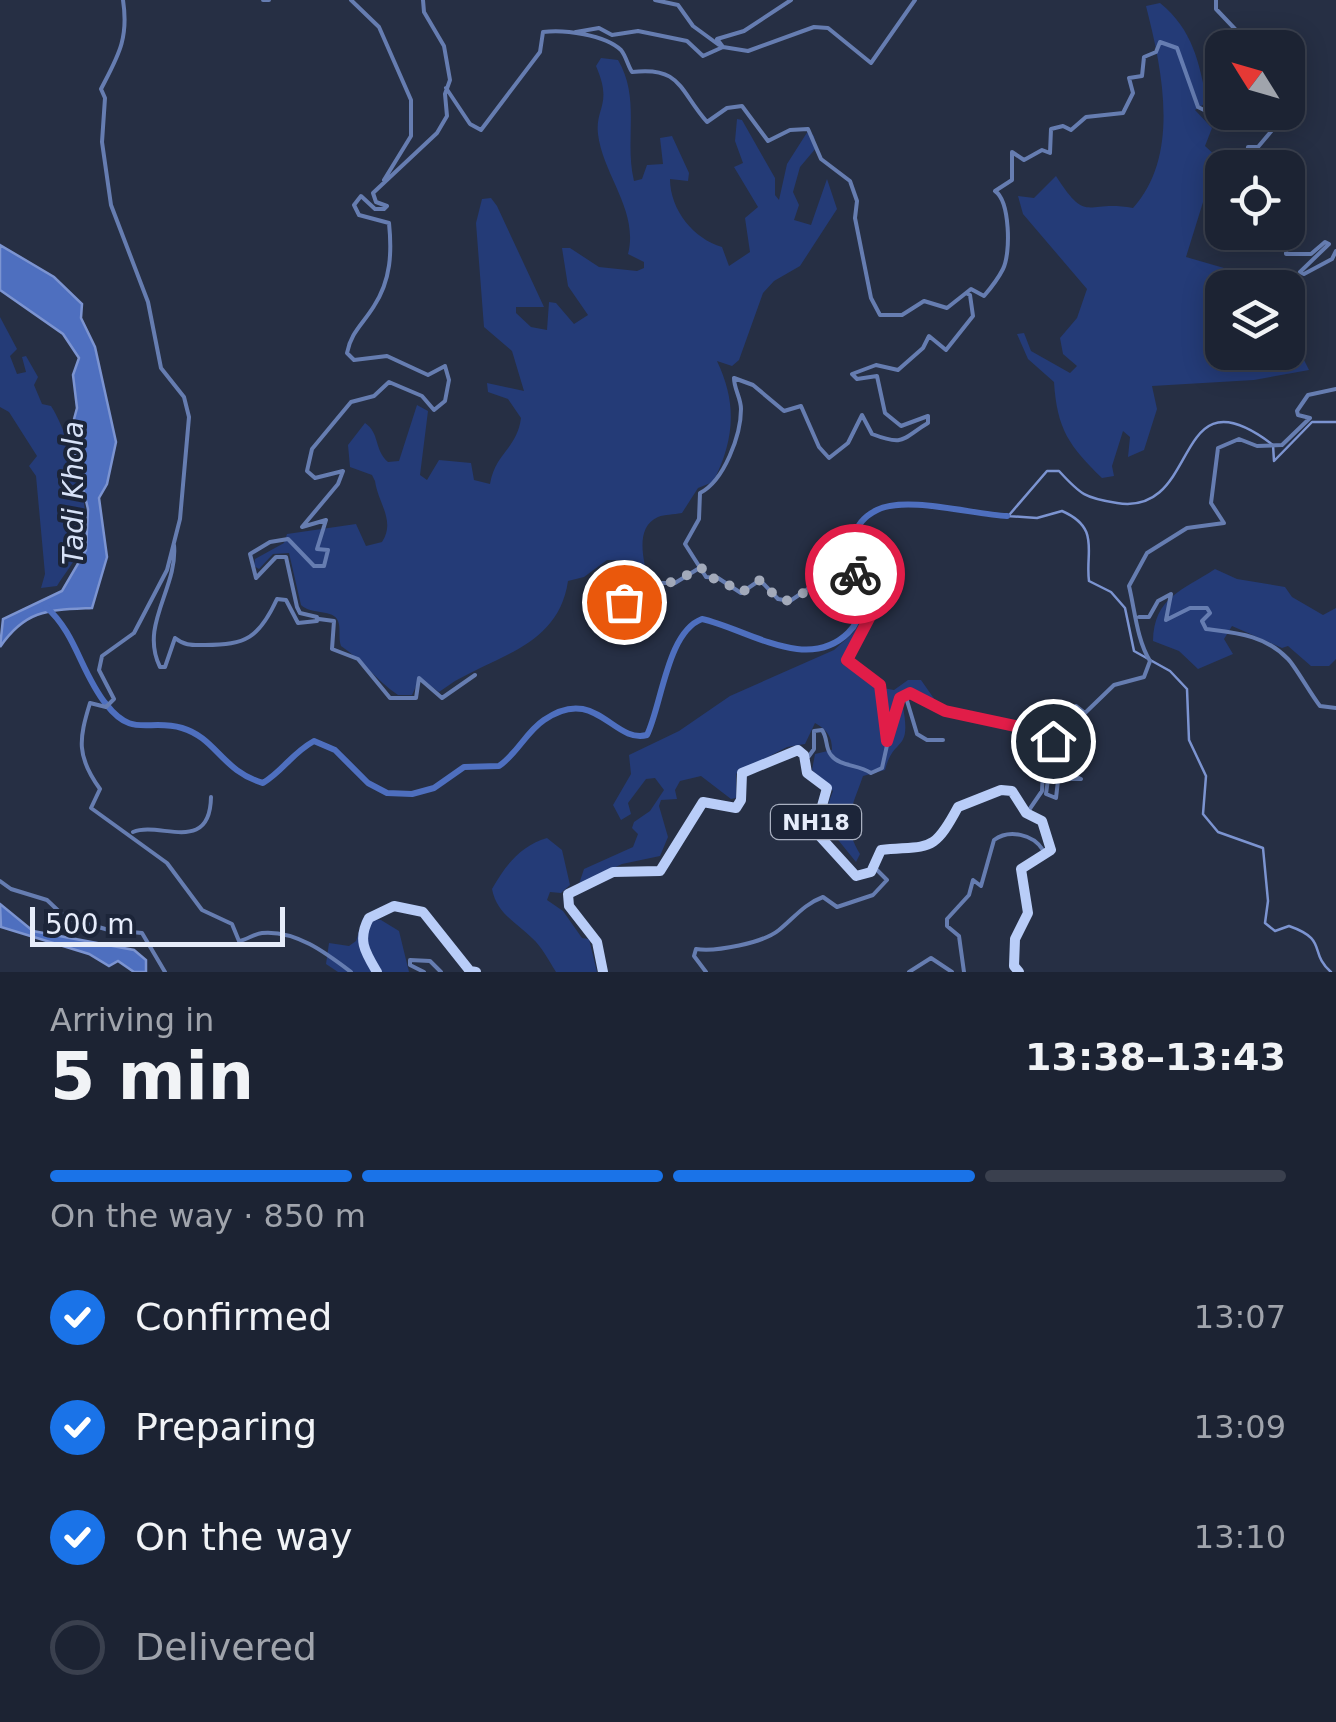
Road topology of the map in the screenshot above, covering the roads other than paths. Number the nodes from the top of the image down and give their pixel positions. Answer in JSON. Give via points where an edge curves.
{"nodes":[{"id":1,"x":123,"y":0,"type":"edge"},
{"id":2,"x":351,"y":0,"type":"edge"},
{"id":3,"x":423,"y":0,"type":"edge"},
{"id":4,"x":655,"y":0,"type":"edge"},
{"id":5,"x":791,"y":0,"type":"edge"},
{"id":6,"x":915,"y":0,"type":"edge"},
{"id":7,"x":1216,"y":0,"type":"edge"},
{"id":8,"x":1236,"y":30,"type":"edge"},
{"id":9,"x":574,"y":32,"type":"junction"},
{"id":10,"x":723,"y":47,"type":"junction"},
{"id":11,"x":446,"y":88,"type":"junction"},
{"id":12,"x":1205,"y":110,"type":"edge"},
{"id":13,"x":1271,"y":130,"type":"edge"},
{"id":14,"x":1248,"y":150,"type":"edge"},
{"id":15,"x":382,"y":184,"type":"junction"},
{"id":16,"x":1286,"y":250,"type":"edge"},
{"id":17,"x":1336,"y":251,"type":"edge"},
{"id":18,"x":966,"y":292,"type":"junction"},
{"id":19,"x":1336,"y":389,"type":"edge"},
{"id":20,"x":174,"y":545,"type":"junction"},
{"id":21,"x":701,"y":567,"type":"junction"},
{"id":22,"x":620,"y":591,"type":"dead end"},
{"id":23,"x":1139,"y":617,"type":"junction"},
{"id":24,"x":319,"y":619,"type":"junction"},
{"id":25,"x":475,"y":675,"type":"dead end"},
{"id":26,"x":906,"y":694,"type":"junction"},
{"id":27,"x":1336,"y":708,"type":"edge"},
{"id":28,"x":1024,"y":728,"type":"junction"},
{"id":29,"x":943,"y":740,"type":"dead end"},
{"id":30,"x":887,"y":741,"type":"junction"},
{"id":31,"x":804,"y":755,"type":"junction"},
{"id":32,"x":212,"y":797,"type":"dead end"},
{"id":33,"x":1027,"y":814,"type":"junction"},
{"id":34,"x":122,"y":827,"type":"junction"},
{"id":35,"x":1025,"y":864,"type":"junction"},
{"id":36,"x":873,"y":867,"type":"junction"},
{"id":37,"x":0,"y":881,"type":"edge"},
{"id":38,"x":165,"y":972,"type":"edge"},
{"id":39,"x":350,"y":972,"type":"edge"},
{"id":40,"x":377,"y":972,"type":"edge"},
{"id":41,"x":424,"y":972,"type":"edge"},
{"id":42,"x":441,"y":972,"type":"edge"},
{"id":43,"x":476,"y":972,"type":"edge"},
{"id":44,"x":490,"y":972,"type":"edge"},
{"id":45,"x":603,"y":972,"type":"edge"},
{"id":46,"x":706,"y":972,"type":"edge"},
{"id":47,"x":910,"y":972,"type":"edge"},
{"id":48,"x":952,"y":972,"type":"edge"},
{"id":49,"x":964,"y":972,"type":"edge"},
{"id":50,"x":1019,"y":972,"type":"edge"}],
"edges":[{"from":1,"to":20,"type":"street","via":[[127,36],[101,89],[102,142],[111,205],[148,302],[161,368],[184,397],[189,417]]},
{"from":2,"to":15,"type":"street","via":[[379,27],[411,100],[411,136]]},
{"from":3,"to":11,"type":"street","via":[[444,46]]},
{"from":4,"to":10,"type":"street","via":[[675,3]]},
{"from":5,"to":10,"type":"street","via":[[744,31],[717,39]]},
{"from":6,"to":10,"type":"street","via":[[871,63],[828,28],[748,50]]},
{"from":7,"to":8,"type":"street"},
{"from":9,"to":10,"type":"street","via":[[638,31],[687,41],[702,56]]},
{"from":9,"to":11,"type":"street","via":[[543,32],[540,52],[481,130]]},
{"from":9,"to":18,"type":"street","via":[[620,49],[632,72],[654,68],[675,78],[707,122],[742,106],[768,141],[808,129],[821,159],[850,181],[871,298],[880,315],[902,315],[924,301],[946,308]]},
{"from":11,"to":15,"type":"street","via":[[446,116],[437,134]]},
{"from":12,"to":18,"type":"street","via":[[1176,48],[1160,42],[1144,57],[1142,76],[1129,78],[1133,93],[1123,114],[1051,129],[1050,154],[1042,150],[1024,160],[1012,152],[1012,180],[995,192],[1009,215],[1004,266],[984,296]]},
{"from":13,"to":14,"type":"street"},
{"from":15,"to":24,"type":"street","via":[[373,196],[384,209],[361,196],[354,205],[358,215],[389,222],[392,254],[374,307],[349,342],[348,358],[387,356],[428,375],[444,366],[449,380],[445,401],[434,410],[422,396],[389,382],[374,396],[351,402],[312,449],[310,476],[328,478],[343,470],[302,526],[326,520],[318,546],[328,550],[322,568],[288,540],[250,554],[256,578],[276,557],[286,557],[300,613]]},
{"from":16,"to":17,"type":"street","via":[[1311,254],[1329,244],[1304,274]]},
{"from":18,"to":21,"type":"street","via":[[973,316],[946,350],[929,336],[898,370],[876,365],[852,374],[876,376],[884,413],[901,426],[928,416],[911,440],[872,434],[862,415],[848,443],[830,458],[800,406],[784,411],[734,378],[741,412],[728,463],[715,484],[700,492],[699,519],[685,544]]},
{"from":19,"to":23,"type":"street","via":[[1308,394],[1298,416],[1310,418],[1282,445],[1240,439],[1218,448],[1211,503],[1224,524],[1188,528],[1147,553],[1129,586]]},
{"from":20,"to":24,"type":"street","via":[[153,642],[160,667],[166,667],[174,638],[190,646],[226,647],[256,633],[278,599],[286,600],[298,624]]},
{"from":20,"to":34,"type":"street","via":[[141,624],[102,656],[99,670],[114,699],[106,707],[90,703],[78,738],[100,792],[92,810]]},
{"from":21,"to":22,"type":"street","via":[[675,582],[657,583],[637,601],[624,602]]},
{"from":21,"to":30,"type":"street","via":[[708,579],[741,593],[760,580],[778,599],[790,601],[840,572],[884,580],[883,598],[847,660],[880,685]]},
{"from":23,"to":27,"type":"street","via":[[1149,616],[1171,594],[1166,620],[1207,608],[1206,628],[1257,637],[1291,661],[1320,706]]},
{"from":23,"to":28,"type":"street","via":[[1140,648],[1150,662],[1144,677],[1114,685],[1085,713],[1076,706],[1067,726],[1037,733]]},
{"from":24,"to":25,"type":"street","via":[[334,620],[332,649],[358,660],[390,698],[416,698],[420,678],[442,698]]},
{"from":26,"to":28,"type":"street","via":[[961,716]]},
{"from":26,"to":29,"type":"street","via":[[917,734]]},
{"from":26,"to":30,"type":"street"},
{"from":28,"to":33,"type":"street","via":[[1037,740],[1064,740],[1071,748],[1070,774],[1081,778],[1059,772],[1056,798],[1046,794],[1049,772],[1042,770],[1042,792]]},
{"from":30,"to":31,"type":"street","via":[[882,768],[871,773],[828,752],[822,730],[814,731],[812,756]]},
{"from":31,"to":36,"type":"main road","number":"NH18","via":[[807,772],[827,788],[814,825],[817,835],[849,872],[868,874]]},
{"from":31,"to":45,"type":"main road","number":"NH18","via":[[794,750],[742,773],[736,808],[704,802],[660,871],[612,872],[568,894],[597,942]]},
{"from":32,"to":34,"type":"street","via":[[209,818],[198,828],[165,834]]},
{"from":33,"to":35,"type":"main road","via":[[1046,826],[1052,850]]},
{"from":33,"to":36,"type":"main road","number":"NH18","via":[[1014,793],[1001,790],[958,807],[948,831],[929,843],[878,851]]},
{"from":34,"to":39,"type":"street","via":[[173,869],[202,910],[232,924],[238,941],[264,933],[294,936],[330,952]]},
{"from":35,"to":49,"type":"street","via":[[1040,855],[1040,844],[1027,836],[998,836],[982,886],[973,880],[947,919],[959,936]]},
{"from":35,"to":50,"type":"main road","via":[[1028,913],[1013,950]]},
{"from":36,"to":46,"type":"street","via":[[888,880],[873,895],[837,907],[823,897],[776,933],[716,952],[696,949]]},
{"from":37,"to":38,"type":"street","via":[[47,900],[66,918],[142,933]]},
{"from":40,"to":43,"type":"main road","via":[[362,938],[369,918],[394,906],[424,912]]},
{"from":41,"to":42,"type":"street","via":[[410,960],[430,961]]},
{"from":43,"to":44,"type":"main road"},
{"from":47,"to":48,"type":"street","via":[[931,958]]}]}
